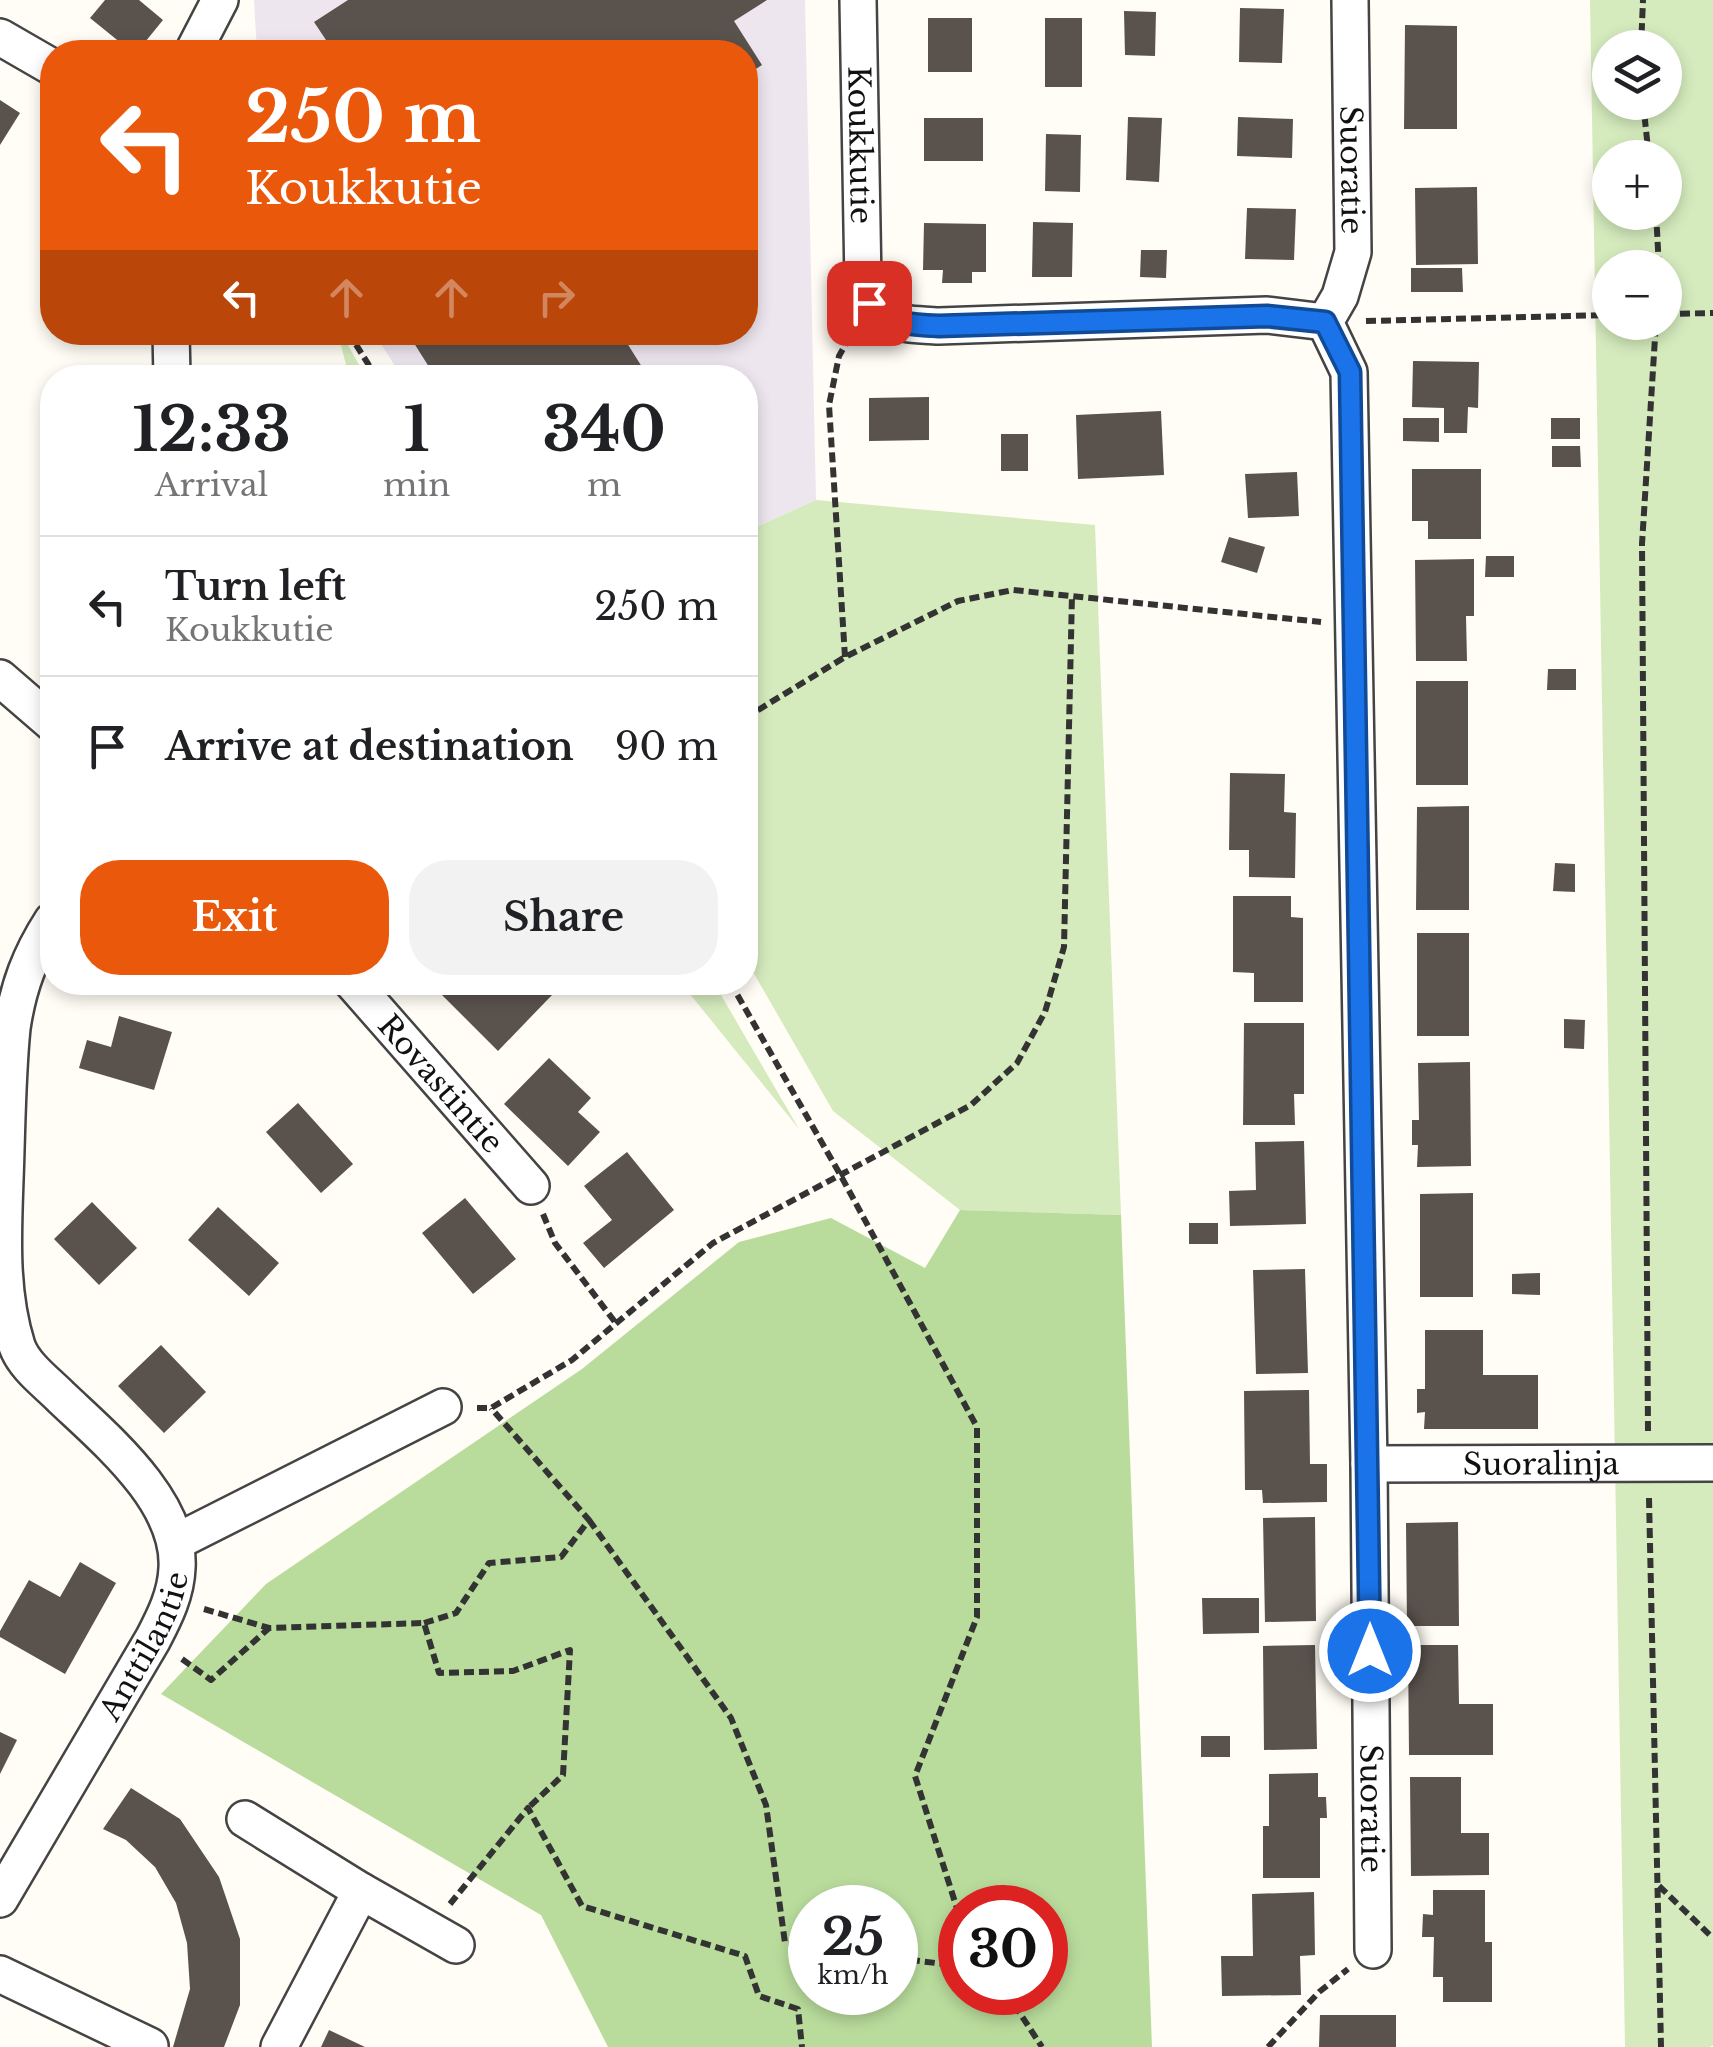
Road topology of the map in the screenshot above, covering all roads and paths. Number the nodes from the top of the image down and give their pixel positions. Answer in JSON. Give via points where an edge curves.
{"nodes":[{"id":1,"x":220,"y":0,"type":"edge"},
{"id":2,"x":858,"y":0,"type":"edge"},
{"id":3,"x":1350,"y":0,"type":"edge"},
{"id":4,"x":1643,"y":0,"type":"edge"},
{"id":5,"x":1642,"y":30,"type":"edge"},
{"id":6,"x":0,"y":36,"type":"edge"},
{"id":7,"x":199,"y":40,"type":"edge"},
{"id":8,"x":40,"y":60,"type":"edge"},
{"id":9,"x":1713,"y":313,"type":"edge"},
{"id":10,"x":1682,"y":314,"type":"edge"},
{"id":11,"x":1592,"y":315,"type":"edge"},
{"id":12,"x":846,"y":320,"type":"dead end"},
{"id":13,"x":1325,"y":322,"type":"junction"},
{"id":14,"x":854,"y":330,"type":"junction"},
{"id":15,"x":1655,"y":340,"type":"edge"},
{"id":16,"x":864,"y":344,"type":"dead end"},
{"id":17,"x":1072,"y":595,"type":"junction"},
{"id":18,"x":1353,"y":625,"type":"junction"},
{"id":19,"x":844,"y":657,"type":"junction"},
{"id":20,"x":0,"y":678,"type":"edge"},
{"id":21,"x":758,"y":710,"type":"edge"},
{"id":22,"x":40,"y":713,"type":"edge"},
{"id":23,"x":40,"y":930,"type":"edge"},
{"id":24,"x":16,"y":951,"type":"edge"},
{"id":25,"x":363,"y":995,"type":"edge"},
{"id":26,"x":738,"y":995,"type":"edge"},
{"id":27,"x":842,"y":1176,"type":"junction"},
{"id":28,"x":532,"y":1186,"type":"joint"},
{"id":29,"x":616,"y":1322,"type":"junction"},
{"id":30,"x":443,"y":1407,"type":"joint"},
{"id":31,"x":491,"y":1408,"type":"junction"},
{"id":32,"x":1713,"y":1463,"type":"edge"},
{"id":33,"x":1369,"y":1464,"type":"junction"},
{"id":34,"x":1648,"y":1464,"type":"junction"},
{"id":35,"x":589,"y":1520,"type":"junction"},
{"id":36,"x":176,"y":1542,"type":"junction"},
{"id":37,"x":172,"y":1600,"type":"junction"},
{"id":38,"x":424,"y":1623,"type":"junction"},
{"id":39,"x":269,"y":1628,"type":"junction"},
{"id":40,"x":154,"y":1640,"type":"junction"},
{"id":41,"x":528,"y":1808,"type":"junction"},
{"id":42,"x":245,"y":1819,"type":"dead end"},
{"id":43,"x":950,"y":1885,"type":"edge"},
{"id":44,"x":1658,"y":1886,"type":"junction"},
{"id":45,"x":361,"y":1891,"type":"junction"},
{"id":46,"x":0,"y":1898,"type":"edge"},
{"id":47,"x":442,"y":1937,"type":"joint"},
{"id":48,"x":1713,"y":1938,"type":"edge"},
{"id":49,"x":788,"y":1943,"type":"edge"},
{"id":50,"x":1373,"y":1950,"type":"joint"},
{"id":51,"x":0,"y":1974,"type":"edge"},
{"id":52,"x":1021,"y":2015,"type":"edge"},
{"id":53,"x":150,"y":2046,"type":"edge"},
{"id":54,"x":279,"y":2047,"type":"edge"},
{"id":55,"x":802,"y":2047,"type":"edge"},
{"id":56,"x":1042,"y":2047,"type":"edge"},
{"id":57,"x":1268,"y":2047,"type":"edge"},
{"id":58,"x":1661,"y":2047,"type":"edge"}],
"edges":[{"from":1,"to":7,"type":"street"},
{"from":2,"to":13,"type":"street","name":"Koukkutie","via":[[862,283],[882,316],[939,326],[1267,316]]},
{"from":3,"to":13,"type":"street","name":"Suoratie","via":[[1353,252]]},
{"from":4,"to":5,"type":"path"},
{"from":6,"to":8,"type":"street"},
{"from":9,"to":10,"type":"path"},
{"from":11,"to":13,"type":"path"},
{"from":12,"to":14,"type":"path"},
{"from":13,"to":18,"type":"street","name":"Suoratie","via":[[1350,372]]},
{"from":14,"to":16,"type":"path"},
{"from":14,"to":19,"type":"path","via":[[839,356],[829,404]]},
{"from":15,"to":34,"type":"path","via":[[1642,544]]},
{"from":17,"to":18,"type":"path"},
{"from":17,"to":19,"type":"path","via":[[1013,590],[958,601]]},
{"from":17,"to":27,"type":"path","via":[[1064,947],[1045,1012],[1017,1063],[971,1105]]},
{"from":18,"to":33,"type":"street","name":"Suoratie"},
{"from":19,"to":21,"type":"path"},
{"from":20,"to":22,"type":"street"},
{"from":23,"to":24,"type":"street"},
{"from":24,"to":36,"type":"street","via":[[2,1265],[10,1326],[18,1351],[37,1374],[126,1459],[158,1502]]},
{"from":25,"to":28,"type":"street","name":"Rovastintie"},
{"from":26,"to":27,"type":"path"},
{"from":27,"to":29,"type":"path","via":[[714,1243]]},
{"from":27,"to":43,"type":"path","via":[[977,1427],[977,1617],[916,1776]]},
{"from":28,"to":29,"type":"path","via":[[555,1243]]},
{"from":29,"to":31,"type":"path","via":[[572,1360]]},
{"from":30,"to":31,"type":"path"},
{"from":30,"to":36,"type":"street","name":"Anttilantie"},
{"from":31,"to":35,"type":"path"},
{"from":32,"to":34,"type":"street","name":"Suoralinja"},
{"from":33,"to":34,"type":"street","name":"Suoralinja"},
{"from":33,"to":50,"type":"street","name":"Suoratie"},
{"from":34,"to":44,"type":"path"},
{"from":35,"to":38,"type":"path","via":[[561,1557],[490,1563],[456,1613]]},
{"from":35,"to":49,"type":"path","via":[[731,1718],[766,1805]]},
{"from":36,"to":37,"type":"street","name":"Anttilantie"},
{"from":37,"to":39,"type":"path"},
{"from":37,"to":40,"type":"street","name":"Anttilantie"},
{"from":38,"to":39,"type":"path"},
{"from":38,"to":41,"type":"path","via":[[438,1673],[512,1671],[570,1650],[563,1775]]},
{"from":39,"to":40,"type":"path","via":[[211,1680]]},
{"from":40,"to":46,"type":"street","name":"Anttilantie"},
{"from":41,"to":47,"type":"path"},
{"from":41,"to":55,"type":"path","via":[[582,1906],[746,1956],[759,1996],[798,2009]]},
{"from":42,"to":45,"type":"street"},
{"from":44,"to":48,"type":"path"},
{"from":44,"to":58,"type":"path"},
{"from":45,"to":47,"type":"street"},
{"from":45,"to":54,"type":"street"},
{"from":50,"to":57,"type":"path","via":[[1319,1992]]},
{"from":51,"to":53,"type":"street"},
{"from":52,"to":56,"type":"path"}]}
